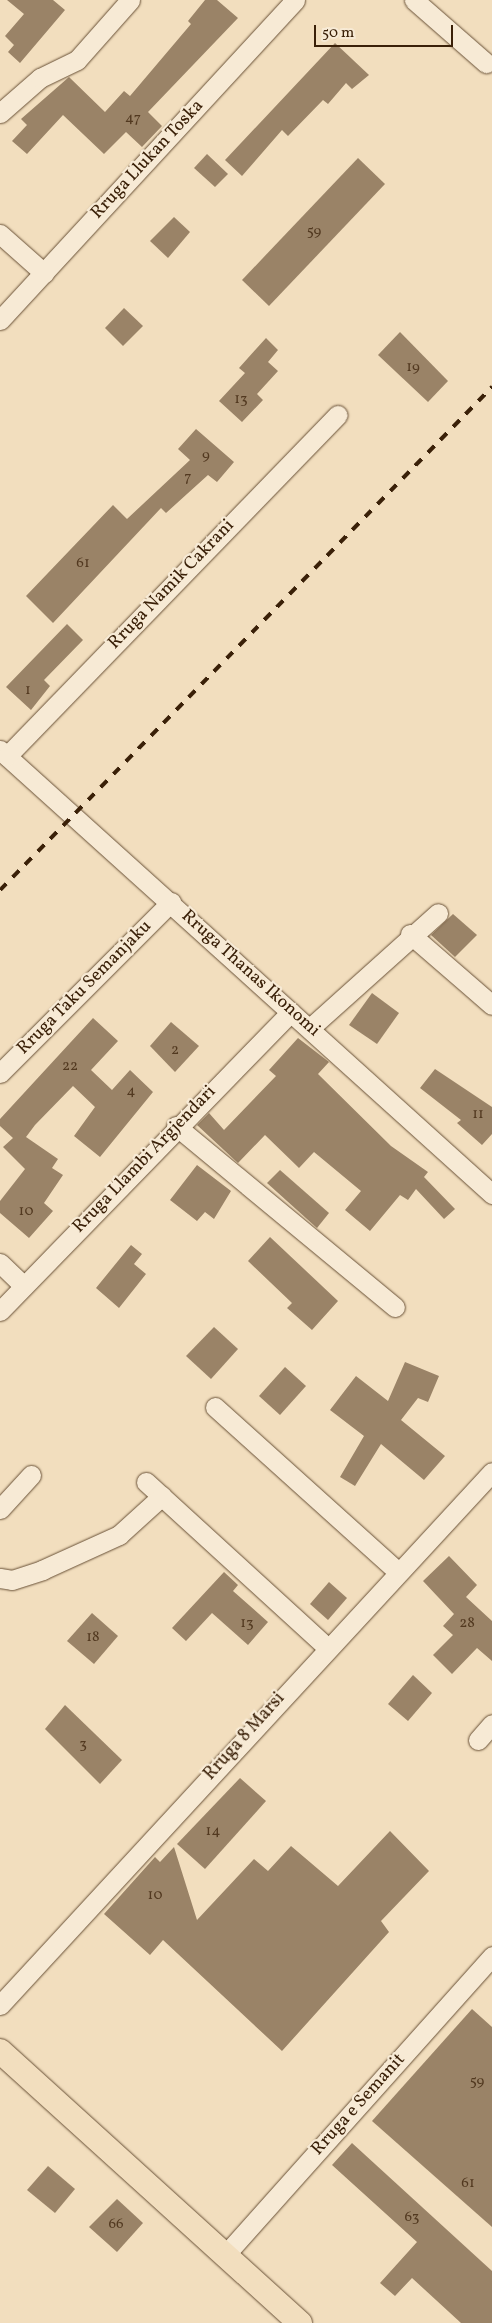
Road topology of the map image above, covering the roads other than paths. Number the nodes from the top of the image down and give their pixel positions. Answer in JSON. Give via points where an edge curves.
{"nodes":[{"id":1,"x":130,"y":0,"type":"edge"},
{"id":2,"x":296,"y":0,"type":"edge"},
{"id":3,"x":414,"y":0,"type":"edge"},
{"id":4,"x":486,"y":63,"type":"dead end"},
{"id":5,"x":0,"y":113,"type":"edge"},
{"id":6,"x":0,"y":234,"type":"edge"},
{"id":7,"x":44,"y":273,"type":"junction"},
{"id":8,"x":0,"y":320,"type":"edge"},
{"id":9,"x":336,"y":415,"type":"dead end"},
{"id":10,"x":3,"y":753,"type":"edge"},
{"id":11,"x":171,"y":902,"type":"junction"},
{"id":12,"x":438,"y":913,"type":"dead end"},
{"id":13,"x":410,"y":934,"type":"junction"},
{"id":14,"x":492,"y":1005,"type":"edge"},
{"id":15,"x":291,"y":1012,"type":"junction"},
{"id":16,"x":310,"y":1028,"type":"junction"},
{"id":17,"x":0,"y":1073,"type":"edge"},
{"id":18,"x":176,"y":1126,"type":"junction"},
{"id":19,"x":492,"y":1194,"type":"edge"},
{"id":20,"x":0,"y":1263,"type":"edge"},
{"id":21,"x":24,"y":1286,"type":"junction"},
{"id":22,"x":396,"y":1307,"type":"dead end"},
{"id":23,"x":0,"y":1311,"type":"edge"},
{"id":24,"x":215,"y":1407,"type":"dead end"},
{"id":25,"x":492,"y":1472,"type":"edge"},
{"id":26,"x":31,"y":1475,"type":"dead end"},
{"id":27,"x":146,"y":1482,"type":"dead end"},
{"id":28,"x":162,"y":1496,"type":"junction"},
{"id":29,"x":0,"y":1509,"type":"edge"},
{"id":30,"x":398,"y":1572,"type":"junction"},
{"id":31,"x":0,"y":1578,"type":"edge"},
{"id":32,"x":327,"y":1648,"type":"junction"},
{"id":33,"x":492,"y":1724,"type":"edge"},
{"id":34,"x":478,"y":1740,"type":"dead end"},
{"id":35,"x":492,"y":1956,"type":"edge"},
{"id":36,"x":0,"y":2006,"type":"edge"},
{"id":37,"x":0,"y":2051,"type":"edge"},
{"id":38,"x":225,"y":2255,"type":"junction"},
{"id":39,"x":300,"y":2323,"type":"edge"}],
"edges":[{"from":1,"to":5,"type":"street","via":[[77,60],[40,78]]},
{"from":2,"to":7,"type":"street","name":"Rruga Llukan Toska"},
{"from":3,"to":4,"type":"street"},
{"from":6,"to":7,"type":"street"},
{"from":7,"to":8,"type":"street","name":"Rruga Llukan Toska"},
{"from":9,"to":10,"type":"street","name":"Rruga Namik Cakrani"},
{"from":10,"to":11,"type":"street","name":"Rruga Thanas Ikonomi"},
{"from":11,"to":15,"type":"street","name":"Rruga Thanas Ikonomi"},
{"from":11,"to":17,"type":"street","name":"Rruga Taku Semanjaku"},
{"from":12,"to":13,"type":"street"},
{"from":13,"to":14,"type":"street"},
{"from":13,"to":16,"type":"street","via":[[332,1013]]},
{"from":15,"to":16,"type":"street","name":"Rruga Thanas Ikonomi"},
{"from":15,"to":18,"type":"street","name":"Rruga Llambi Argjendari"},
{"from":16,"to":19,"type":"street","name":"Rruga Thanas Ikonomi"},
{"from":18,"to":21,"type":"street","name":"Rruga Llambi Argjendari"},
{"from":18,"to":22,"type":"street"},
{"from":20,"to":21,"type":"street"},
{"from":21,"to":23,"type":"street","name":"Rruga Llambi Argjendari"},
{"from":24,"to":30,"type":"street"},
{"from":25,"to":30,"type":"street","name":"Rruga 8 Marsi"},
{"from":26,"to":29,"type":"street"},
{"from":27,"to":28,"type":"street"},
{"from":28,"to":31,"type":"street","via":[[119,1535],[42,1570],[12,1580]]},
{"from":28,"to":32,"type":"street"},
{"from":30,"to":32,"type":"street","name":"Rruga 8 Marsi"},
{"from":32,"to":36,"type":"street","name":"Rruga 8 Marsi"},
{"from":33,"to":34,"type":"street"},
{"from":35,"to":38,"type":"street","name":"Rruga e Semanit"},
{"from":37,"to":38,"type":"main road"},
{"from":38,"to":39,"type":"main road"}]}
